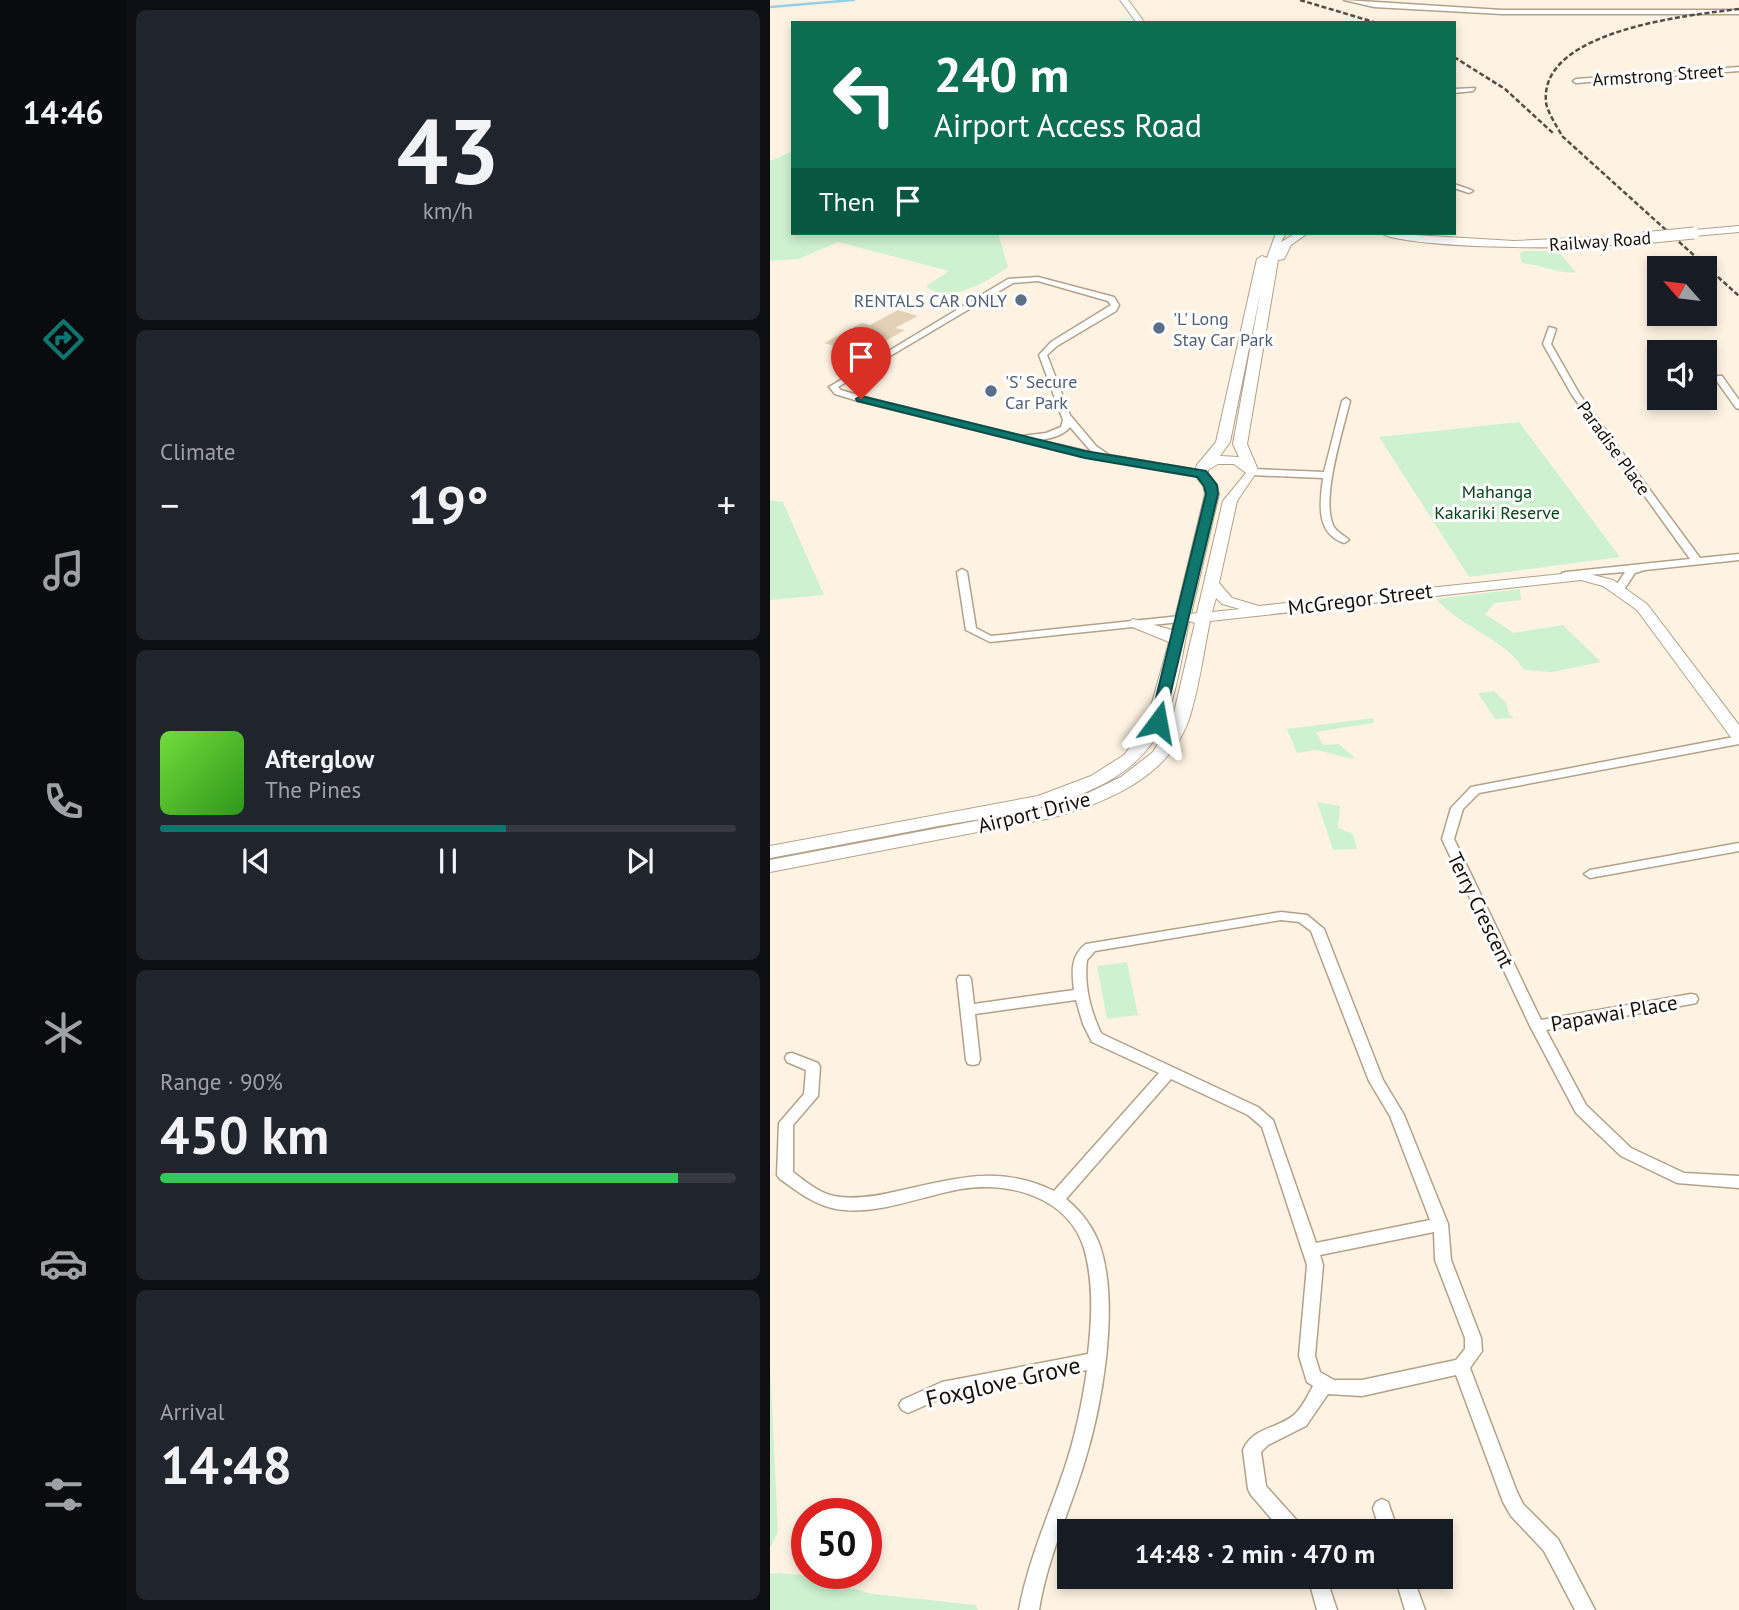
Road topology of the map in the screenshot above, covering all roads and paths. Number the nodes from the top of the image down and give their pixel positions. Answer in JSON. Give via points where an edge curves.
{"nodes":[{"id":1,"x":1124,"y":0,"type":"edge"},
{"id":2,"x":1347,"y":0,"type":"edge"},
{"id":3,"x":1739,"y":12,"type":"edge"},
{"id":4,"x":1140,"y":21,"type":"edge"},
{"id":5,"x":1739,"y":69,"type":"edge"},
{"id":6,"x":1576,"y":81,"type":"dead end"},
{"id":7,"x":1474,"y":89,"type":"dead end"},
{"id":8,"x":1456,"y":91,"type":"edge"},
{"id":9,"x":1456,"y":187,"type":"edge"},
{"id":10,"x":1469,"y":191,"type":"dead end"},
{"id":11,"x":1739,"y":229,"type":"edge"},
{"id":12,"x":1267,"y":235,"type":"edge"},
{"id":13,"x":1280,"y":235,"type":"edge"},
{"id":14,"x":1300,"y":235,"type":"edge"},
{"id":15,"x":1389,"y":235,"type":"edge"},
{"id":16,"x":1398,"y":235,"type":"edge"},
{"id":17,"x":1412,"y":235,"type":"edge"},
{"id":18,"x":1422,"y":239,"type":"junction"},
{"id":19,"x":1461,"y":243,"type":"junction"},
{"id":20,"x":1269,"y":286,"type":"junction"},
{"id":21,"x":1552,"y":329,"type":"dead end"},
{"id":22,"x":1719,"y":377,"type":"dead end"},
{"id":23,"x":1346,"y":401,"type":"dead end"},
{"id":24,"x":1739,"y":406,"type":"edge"},
{"id":25,"x":1063,"y":413,"type":"junction"},
{"id":26,"x":1025,"y":438,"type":"junction"},
{"id":27,"x":1115,"y":459,"type":"junction"},
{"id":28,"x":1204,"y":470,"type":"junction"},
{"id":29,"x":1250,"y":472,"type":"junction"},
{"id":30,"x":1329,"y":475,"type":"junction"},
{"id":31,"x":1344,"y":540,"type":"dead end"},
{"id":32,"x":1739,"y":557,"type":"edge"},
{"id":33,"x":1696,"y":561,"type":"junction"},
{"id":34,"x":1644,"y":567,"type":"junction"},
{"id":35,"x":962,"y":572,"type":"dead end"},
{"id":36,"x":1563,"y":576,"type":"junction"},
{"id":37,"x":1211,"y":584,"type":"junction"},
{"id":38,"x":1619,"y":589,"type":"junction"},
{"id":39,"x":1271,"y":609,"type":"junction"},
{"id":40,"x":1203,"y":618,"type":"junction"},
{"id":41,"x":1180,"y":619,"type":"junction"},
{"id":42,"x":1133,"y":624,"type":"junction"},
{"id":43,"x":1176,"y":639,"type":"junction"},
{"id":44,"x":1739,"y":738,"type":"edge"},
{"id":45,"x":1739,"y":847,"type":"edge"},
{"id":46,"x":770,"y":852,"type":"edge"},
{"id":47,"x":770,"y":866,"type":"edge"},
{"id":48,"x":1590,"y":874,"type":"dead end"},
{"id":49,"x":964,"y":979,"type":"dead end"},
{"id":50,"x":1083,"y":994,"type":"junction"},
{"id":51,"x":1691,"y":999,"type":"dead end"},
{"id":52,"x":967,"y":1010,"type":"junction"},
{"id":53,"x":1537,"y":1026,"type":"junction"},
{"id":54,"x":792,"y":1058,"type":"dead end"},
{"id":55,"x":973,"y":1059,"type":"dead end"},
{"id":56,"x":1169,"y":1072,"type":"junction"},
{"id":57,"x":1739,"y":1182,"type":"edge"},
{"id":58,"x":1056,"y":1200,"type":"junction"},
{"id":59,"x":1440,"y":1224,"type":"junction"},
{"id":60,"x":1312,"y":1250,"type":"junction"},
{"id":61,"x":1098,"y":1360,"type":"junction"},
{"id":62,"x":1461,"y":1366,"type":"junction"},
{"id":63,"x":1324,"y":1385,"type":"junction"},
{"id":64,"x":908,"y":1405,"type":"dead end"},
{"id":65,"x":1382,"y":1508,"type":"dead end"},
{"id":66,"x":1283,"y":1519,"type":"edge"},
{"id":67,"x":1385,"y":1519,"type":"edge"},
{"id":68,"x":1321,"y":1589,"type":"edge"},
{"id":69,"x":1408,"y":1589,"type":"edge"},
{"id":70,"x":1030,"y":1610,"type":"edge"},
{"id":71,"x":1327,"y":1610,"type":"edge"},
{"id":72,"x":1415,"y":1610,"type":"edge"},
{"id":73,"x":1585,"y":1610,"type":"edge"}],
"edges":[{"from":1,"to":4,"type":"main road"},
{"from":2,"to":3,"type":"street","via":[[1502,12]]},
{"from":5,"to":6,"type":"street","name":"Armstrong Street"},
{"from":7,"to":8,"type":"street"},
{"from":9,"to":10,"type":"street"},
{"from":11,"to":19,"type":"main road","name":"Railway Road","bridge":true,"via":[[1557,245]]},
{"from":12,"to":28,"type":"main road","via":[[1223,442]]},
{"from":13,"to":20,"type":"main road"},
{"from":14,"to":20,"type":"main road","via":[[1284,245]]},
{"from":15,"to":18,"type":"main road"},
{"from":16,"to":18,"type":"main road","name":"Railway Road"},
{"from":17,"to":19,"type":"main road","name":"Railway Road"},
{"from":18,"to":19,"type":"main road","name":"Railway Road"},
{"from":20,"to":29,"type":"main road","via":[[1240,444]]},
{"from":21,"to":33,"type":"street","name":"Paradise Place","via":[[1547,344],[1576,395]]},
{"from":22,"to":24,"type":"street"},
{"from":23,"to":30,"type":"street"},
{"from":25,"to":26,"type":"street","via":[[1068,423],[1062,431]]},
{"from":25,"to":26,"type":"street","via":[[1043,355],[1115,305],[1107,298],[1031,278],[1007,283],[833,387],[861,399]]},
{"from":25,"to":27,"type":"street","via":[[1094,448]]},
{"from":26,"to":27,"type":"street"},
{"from":27,"to":28,"type":"street"},
{"from":28,"to":29,"type":"main road","via":[[1232,459]]},
{"from":28,"to":29,"type":"main road","via":[[1223,484],[1239,482]]},
{"from":28,"to":41,"type":"main road","name":"Airport Drive","via":[[1212,494]]},
{"from":29,"to":30,"type":"street"},
{"from":29,"to":37,"type":"main road","name":"Airport Drive","via":[[1230,501]]},
{"from":30,"to":31,"type":"street","via":[[1326,520]]},
{"from":32,"to":33,"type":"street"},
{"from":33,"to":34,"type":"street"},
{"from":34,"to":36,"type":"street"},
{"from":34,"to":38,"type":"street","via":[[1631,571]]},
{"from":35,"to":42,"type":"street","name":"McGregor Street","via":[[971,630],[980,636],[1002,639]]},
{"from":36,"to":38,"type":"main road","name":"McGregor Street","via":[[1597,579]]},
{"from":36,"to":39,"type":"main road","name":"McGregor Street"},
{"from":37,"to":39,"type":"main road","via":[[1227,601]]},
{"from":37,"to":40,"type":"main road","name":"Airport Drive"},
{"from":38,"to":44,"type":"main road","name":"McGregor Street","via":[[1642,607]]},
{"from":39,"to":40,"type":"main road","name":"McGregor Street"},
{"from":40,"to":41,"type":"main road","name":"McGregor Street"},
{"from":40,"to":47,"type":"main road","name":"Airport Drive","via":[[1176,732],[1157,757],[1111,790],[1038,815]]},
{"from":41,"to":42,"type":"street","name":"McGregor Street"},
{"from":41,"to":43,"type":"main road","name":"Airport Drive"},
{"from":42,"to":43,"type":"main road"},
{"from":43,"to":46,"type":"main road","name":"Airport Drive","via":[[1151,735],[1131,759],[1100,779],[1040,801]]},
{"from":44,"to":53,"type":"street","name":"Terry Crescent","via":[[1475,790],[1457,808],[1448,839]]},
{"from":45,"to":48,"type":"street"},
{"from":49,"to":52,"type":"street"},
{"from":50,"to":52,"type":"street"},
{"from":50,"to":56,"type":"street","via":[[1094,1035]]},
{"from":50,"to":59,"type":"street","via":[[1080,962],[1086,950],[1097,945],[1281,916],[1308,920],[1320,935],[1376,1081],[1397,1115]]},
{"from":51,"to":53,"type":"street","name":"Papawai Place"},
{"from":52,"to":55,"type":"street"},
{"from":53,"to":57,"type":"street","name":"Terry Crescent","via":[[1581,1109],[1626,1152],[1682,1179]]},
{"from":54,"to":58,"type":"street","via":[[813,1068],[811,1096],[786,1124],[785,1175],[823,1200],[857,1203],[990,1181],[1021,1185]]},
{"from":56,"to":58,"type":"street"},
{"from":56,"to":60,"type":"street","via":[[1265,1119]]},
{"from":58,"to":61,"type":"street","via":[[1084,1229],[1096,1262]]},
{"from":59,"to":60,"type":"street"},
{"from":59,"to":62,"type":"street","via":[[1443,1260],[1474,1346],[1472,1357]]},
{"from":60,"to":63,"type":"street","via":[[1316,1275],[1308,1364],[1313,1377]]},
{"from":61,"to":64,"type":"street","name":"Foxglove Grove","via":[[942,1390]]},
{"from":61,"to":70,"type":"street","via":[[1077,1457],[1041,1556]]},
{"from":62,"to":63,"type":"street","via":[[1362,1388],[1342,1390]]},
{"from":62,"to":73,"type":"street","via":[[1509,1496],[1551,1545]]},
{"from":63,"to":66,"type":"street","via":[[1300,1420],[1262,1439],[1252,1450],[1257,1489]]},
{"from":65,"to":67,"type":"street"},
{"from":68,"to":71,"type":"street"},
{"from":69,"to":72,"type":"street"}]}
